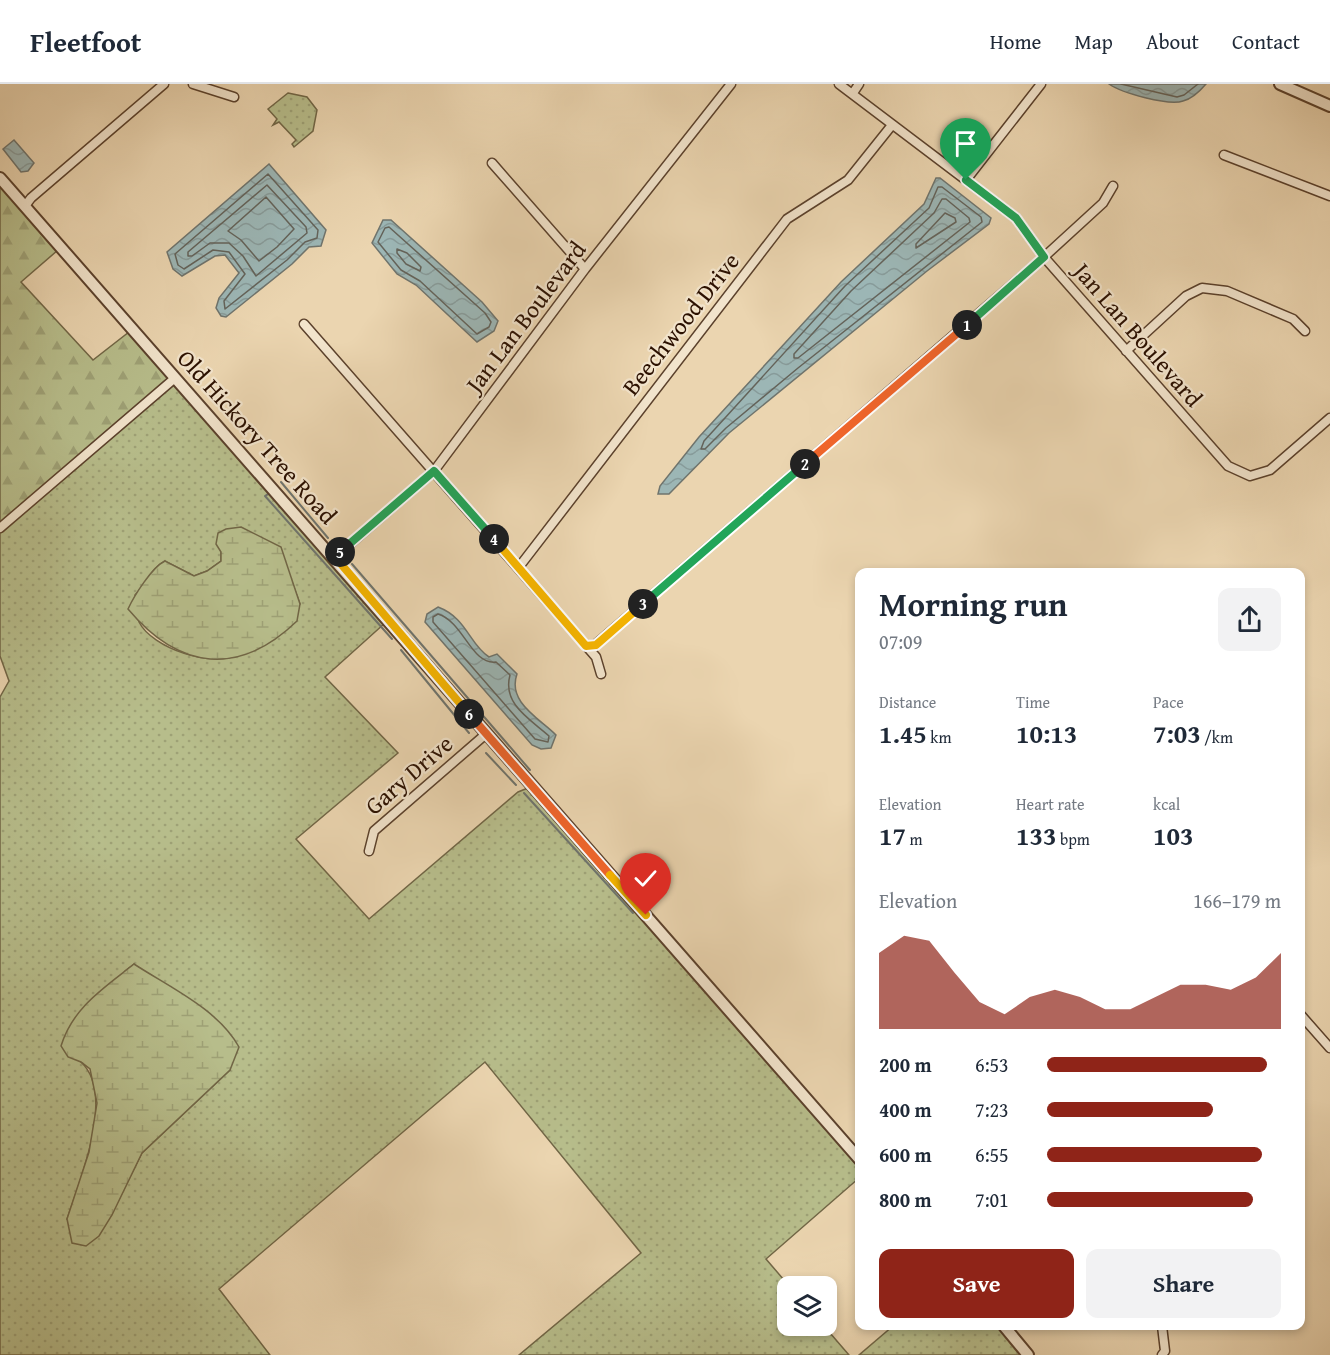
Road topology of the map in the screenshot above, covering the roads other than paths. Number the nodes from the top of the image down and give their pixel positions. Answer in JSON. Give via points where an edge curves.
{"nodes":[{"id":1,"x":164,"y":84,"type":"edge"},
{"id":2,"x":193,"y":84,"type":"edge"},
{"id":3,"x":731,"y":84,"type":"edge"},
{"id":4,"x":838,"y":84,"type":"edge"},
{"id":5,"x":859,"y":84,"type":"edge"},
{"id":6,"x":1041,"y":84,"type":"edge"},
{"id":7,"x":1280,"y":84,"type":"edge"},
{"id":8,"x":853,"y":93,"type":"junction"},
{"id":9,"x":234,"y":97,"type":"dead end"},
{"id":10,"x":1330,"y":106,"type":"edge"},
{"id":11,"x":892,"y":125,"type":"junction"},
{"id":12,"x":1224,"y":155,"type":"dead end"},
{"id":13,"x":492,"y":163,"type":"dead end"},
{"id":14,"x":0,"y":178,"type":"edge"},
{"id":15,"x":966,"y":180,"type":"junction"},
{"id":16,"x":1113,"y":186,"type":"dead end"},
{"id":17,"x":1330,"y":196,"type":"edge"},
{"id":18,"x":25,"y":206,"type":"junction"},
{"id":19,"x":1044,"y":257,"type":"junction"},
{"id":20,"x":585,"y":269,"type":"junction"},
{"id":21,"x":304,"y":324,"type":"dead end"},
{"id":22,"x":1305,"y":331,"type":"dead end"},
{"id":23,"x":1126,"y":351,"type":"junction"},
{"id":24,"x":175,"y":378,"type":"junction"},
{"id":25,"x":1330,"y":418,"type":"edge"},
{"id":26,"x":434,"y":471,"type":"junction"},
{"id":27,"x":0,"y":528,"type":"edge"},
{"id":28,"x":335,"y":557,"type":"junction"},
{"id":29,"x":519,"y":567,"type":"junction"},
{"id":30,"x":586,"y":646,"type":"junction"},
{"id":31,"x":601,"y":674,"type":"dead end"},
{"id":32,"x":486,"y":734,"type":"junction"},
{"id":33,"x":369,"y":850,"type":"dead end"},
{"id":34,"x":1305,"y":1020,"type":"edge"},
{"id":35,"x":1330,"y":1048,"type":"edge"},
{"id":36,"x":855,"y":1154,"type":"edge"},
{"id":37,"x":1007,"y":1330,"type":"edge"},
{"id":38,"x":1162,"y":1330,"type":"edge"},
{"id":39,"x":1029,"y":1355,"type":"edge"},
{"id":40,"x":1162,"y":1355,"type":"edge"}],
"edges":[{"from":1,"to":18,"type":"street"},
{"from":2,"to":9,"type":"street"},
{"from":3,"to":20,"type":"street","name":"Jan Lan Boulevard"},
{"from":4,"to":8,"type":"street","name":"Jan Lan Boulevard"},
{"from":5,"to":8,"type":"street"},
{"from":6,"to":15,"type":"street"},
{"from":7,"to":10,"type":"street"},
{"from":8,"to":11,"type":"street","name":"Jan Lan Boulevard"},
{"from":11,"to":15,"type":"street","name":"Jan Lan Boulevard"},
{"from":11,"to":29,"type":"street","name":"Beechwood Drive","via":[[848,180],[787,219]]},
{"from":12,"to":17,"type":"street"},
{"from":13,"to":20,"type":"street"},
{"from":14,"to":18,"type":"street","name":"Old Hickory Tree Road"},
{"from":15,"to":19,"type":"street","name":"Jan Lan Boulevard","via":[[1016,218]]},
{"from":16,"to":19,"type":"street","via":[[1103,203]]},
{"from":18,"to":24,"type":"street","name":"Old Hickory Tree Road"},
{"from":19,"to":23,"type":"street","name":"Jan Lan Boulevard"},
{"from":19,"to":30,"type":"street","via":[[596,645]]},
{"from":20,"to":26,"type":"street","name":"Jan Lan Boulevard"},
{"from":21,"to":26,"type":"street"},
{"from":22,"to":23,"type":"street","via":[[1293,319],[1227,291],[1202,288],[1186,296]]},
{"from":23,"to":25,"type":"street","name":"Jan Lan Boulevard","via":[[1228,466],[1250,476],[1270,470]]},
{"from":24,"to":27,"type":"street"},
{"from":24,"to":28,"type":"street","name":"Old Hickory Tree Road"},
{"from":26,"to":28,"type":"street","name":"Jan Lan Boulevard"},
{"from":26,"to":29,"type":"street"},
{"from":28,"to":32,"type":"street","name":"Old Hickory Tree Road"},
{"from":29,"to":30,"type":"street"},
{"from":30,"to":31,"type":"street","via":[[596,657]]},
{"from":32,"to":33,"type":"street","name":"Gary Drive","via":[[374,831]]},
{"from":32,"to":36,"type":"street","name":"Old Hickory Tree Road"},
{"from":34,"to":35,"type":"street"},
{"from":37,"to":39,"type":"street"},
{"from":38,"to":40,"type":"street"}]}
